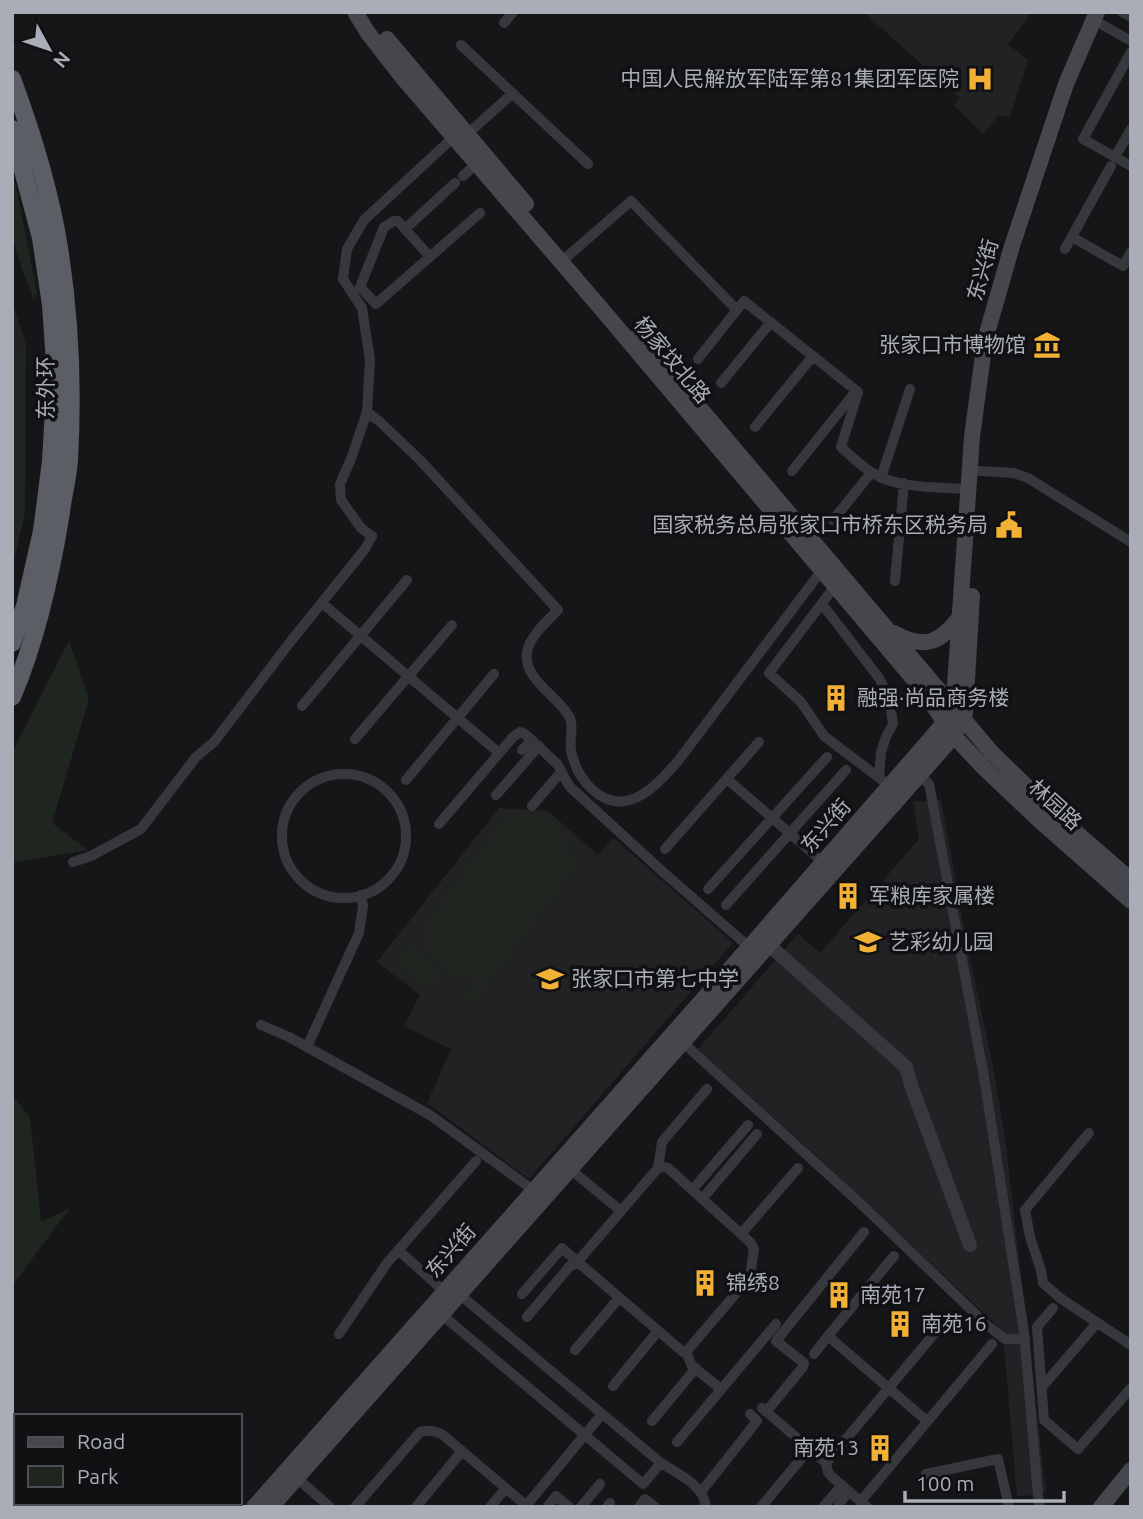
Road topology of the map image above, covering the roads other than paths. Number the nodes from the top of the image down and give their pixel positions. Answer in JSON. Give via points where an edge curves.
{"nodes":[{"id":1,"x":355,"y":12,"type":"edge"},
{"id":2,"x":368,"y":12,"type":"edge"},
{"id":3,"x":513,"y":12,"type":"edge"},
{"id":4,"x":1122,"y":12,"type":"edge"},
{"id":5,"x":1102,"y":16,"type":"edge"},
{"id":6,"x":1131,"y":17,"type":"edge"},
{"id":7,"x":504,"y":23,"type":"dead end"},
{"id":8,"x":1131,"y":41,"type":"edge"},
{"id":9,"x":461,"y":45,"type":"dead end"},
{"id":10,"x":1131,"y":52,"type":"edge"},
{"id":11,"x":12,"y":79,"type":"edge"},
{"id":12,"x":513,"y":93,"type":"junction"},
{"id":13,"x":12,"y":129,"type":"edge"},
{"id":14,"x":1131,"y":129,"type":"edge"},
{"id":15,"x":460,"y":136,"type":"junction"},
{"id":16,"x":481,"y":160,"type":"junction"},
{"id":17,"x":1113,"y":161,"type":"junction"},
{"id":18,"x":588,"y":164,"type":"dead end"},
{"id":19,"x":1131,"y":166,"type":"edge"},
{"id":20,"x":480,"y":213,"type":"dead end"},
{"id":21,"x":405,"y":229,"type":"junction"},
{"id":22,"x":1072,"y":237,"type":"junction"},
{"id":23,"x":1065,"y":249,"type":"dead end"},
{"id":24,"x":1131,"y":252,"type":"edge"},
{"id":25,"x":430,"y":257,"type":"junction"},
{"id":26,"x":565,"y":258,"type":"junction"},
{"id":27,"x":737,"y":310,"type":"junction"},
{"id":28,"x":771,"y":322,"type":"junction"},
{"id":29,"x":813,"y":356,"type":"junction"},
{"id":30,"x":698,"y":359,"type":"dead end"},
{"id":31,"x":721,"y":383,"type":"dead end"},
{"id":32,"x":911,"y":389,"type":"dead end"},
{"id":33,"x":856,"y":390,"type":"junction"},
{"id":34,"x":367,"y":412,"type":"junction"},
{"id":35,"x":755,"y":427,"type":"dead end"},
{"id":36,"x":975,"y":470,"type":"junction"},
{"id":37,"x":792,"y":471,"type":"dead end"},
{"id":38,"x":876,"y":475,"type":"junction"},
{"id":39,"x":904,"y":483,"type":"junction"},
{"id":40,"x":968,"y":489,"type":"junction"},
{"id":41,"x":833,"y":520,"type":"dead end"},
{"id":42,"x":1131,"y":542,"type":"edge"},
{"id":43,"x":822,"y":570,"type":"junction"},
{"id":44,"x":407,"y":580,"type":"dead end"},
{"id":45,"x":895,"y":581,"type":"dead end"},
{"id":46,"x":835,"y":586,"type":"junction"},
{"id":47,"x":322,"y":603,"type":"junction"},
{"id":48,"x":822,"y":604,"type":"junction"},
{"id":49,"x":960,"y":617,"type":"junction"},
{"id":50,"x":452,"y":625,"type":"dead end"},
{"id":51,"x":889,"y":631,"type":"junction"},
{"id":52,"x":360,"y":636,"type":"junction"},
{"id":53,"x":12,"y":643,"type":"edge"},
{"id":54,"x":494,"y":674,"type":"dead end"},
{"id":55,"x":408,"y":676,"type":"junction"},
{"id":56,"x":967,"y":686,"type":"junction"},
{"id":57,"x":12,"y":697,"type":"edge"},
{"id":58,"x":302,"y":706,"type":"dead end"},
{"id":59,"x":457,"y":718,"type":"junction"},
{"id":60,"x":954,"y":721,"type":"junction"},
{"id":61,"x":355,"y":739,"type":"dead end"},
{"id":62,"x":759,"y":742,"type":"dead end"},
{"id":63,"x":535,"y":743,"type":"junction"},
{"id":64,"x":986,"y":747,"type":"junction"},
{"id":65,"x":522,"y":751,"type":"dead end"},
{"id":66,"x":499,"y":753,"type":"junction"},
{"id":67,"x":827,"y":758,"type":"dead end"},
{"id":68,"x":846,"y":770,"type":"dead end"},
{"id":69,"x":561,"y":772,"type":"junction"},
{"id":70,"x":920,"y":775,"type":"junction"},
{"id":71,"x":727,"y":779,"type":"junction"},
{"id":72,"x":406,"y":780,"type":"dead end"},
{"id":73,"x":885,"y":782,"type":"junction"},
{"id":74,"x":496,"y":795,"type":"dead end"},
{"id":75,"x":532,"y":806,"type":"dead end"},
{"id":76,"x":772,"y":819,"type":"junction"},
{"id":77,"x":439,"y":824,"type":"dead end"},
{"id":78,"x":790,"y":834,"type":"junction"},
{"id":79,"x":665,"y":849,"type":"dead end"},
{"id":80,"x":73,"y":862,"type":"dead end"},
{"id":81,"x":823,"y":863,"type":"junction"},
{"id":82,"x":1131,"y":880,"type":"edge"},
{"id":83,"x":708,"y":889,"type":"dead end"},
{"id":84,"x":360,"y":895,"type":"junction"},
{"id":85,"x":1131,"y":901,"type":"edge"},
{"id":86,"x":726,"y":905,"type":"dead end"},
{"id":87,"x":759,"y":943,"type":"junction"},
{"id":88,"x":261,"y":1025,"type":"dead end"},
{"id":89,"x":678,"y":1038,"type":"junction"},
{"id":90,"x":307,"y":1047,"type":"junction"},
{"id":91,"x":707,"y":1089,"type":"dead end"},
{"id":92,"x":748,"y":1125,"type":"dead end"},
{"id":93,"x":1089,"y":1133,"type":"dead end"},
{"id":94,"x":757,"y":1134,"type":"dead end"},
{"id":95,"x":476,"y":1161,"type":"dead end"},
{"id":96,"x":565,"y":1164,"type":"junction"},
{"id":97,"x":658,"y":1168,"type":"junction"},
{"id":98,"x":798,"y":1168,"type":"dead end"},
{"id":99,"x":692,"y":1190,"type":"junction"},
{"id":100,"x":533,"y":1191,"type":"junction"},
{"id":101,"x":702,"y":1199,"type":"junction"},
{"id":102,"x":621,"y":1211,"type":"junction"},
{"id":103,"x":864,"y":1232,"type":"dead end"},
{"id":104,"x":741,"y":1234,"type":"junction"},
{"id":105,"x":970,"y":1245,"type":"dead end"},
{"id":106,"x":398,"y":1250,"type":"junction"},
{"id":107,"x":894,"y":1256,"type":"dead end"},
{"id":108,"x":579,"y":1262,"type":"junction"},
{"id":109,"x":451,"y":1290,"type":"junction"},
{"id":110,"x":522,"y":1294,"type":"dead end"},
{"id":111,"x":619,"y":1298,"type":"junction"},
{"id":112,"x":1053,"y":1308,"type":"dead end"},
{"id":113,"x":436,"y":1310,"type":"junction"},
{"id":114,"x":949,"y":1316,"type":"dead end"},
{"id":115,"x":527,"y":1317,"type":"dead end"},
{"id":116,"x":1097,"y":1323,"type":"junction"},
{"id":117,"x":776,"y":1324,"type":"dead end"},
{"id":118,"x":659,"y":1331,"type":"junction"},
{"id":119,"x":339,"y":1334,"type":"dead end"},
{"id":120,"x":828,"y":1336,"type":"junction"},
{"id":121,"x":1025,"y":1339,"type":"junction"},
{"id":122,"x":992,"y":1344,"type":"dead end"},
{"id":123,"x":1131,"y":1345,"type":"edge"},
{"id":124,"x":575,"y":1350,"type":"dead end"},
{"id":125,"x":686,"y":1352,"type":"junction"},
{"id":126,"x":814,"y":1354,"type":"dead end"},
{"id":127,"x":696,"y":1368,"type":"junction"},
{"id":128,"x":613,"y":1386,"type":"dead end"},
{"id":129,"x":1042,"y":1387,"type":"junction"},
{"id":130,"x":1131,"y":1388,"type":"edge"},
{"id":131,"x":721,"y":1389,"type":"junction"},
{"id":132,"x":889,"y":1389,"type":"junction"},
{"id":133,"x":602,"y":1414,"type":"junction"},
{"id":134,"x":750,"y":1415,"type":"dead end"},
{"id":135,"x":652,"y":1421,"type":"dead end"},
{"id":136,"x":927,"y":1422,"type":"junction"},
{"id":137,"x":584,"y":1435,"type":"junction"},
{"id":138,"x":677,"y":1442,"type":"dead end"},
{"id":139,"x":810,"y":1448,"type":"junction"},
{"id":140,"x":462,"y":1451,"type":"junction"},
{"id":141,"x":661,"y":1463,"type":"junction"},
{"id":142,"x":826,"y":1463,"type":"junction"},
{"id":143,"x":1131,"y":1470,"type":"edge"},
{"id":144,"x":292,"y":1474,"type":"junction"},
{"id":145,"x":926,"y":1474,"type":"dead end"},
{"id":146,"x":600,"y":1484,"type":"dead end"},
{"id":147,"x":506,"y":1488,"type":"junction"},
{"id":148,"x":845,"y":1488,"type":"junction"},
{"id":149,"x":701,"y":1492,"type":"junction"},
{"id":150,"x":535,"y":1494,"type":"junction"},
{"id":151,"x":838,"y":1504,"type":"dead end"},
{"id":152,"x":864,"y":1504,"type":"edge"},
{"id":153,"x":526,"y":1506,"type":"edge"},
{"id":154,"x":549,"y":1506,"type":"edge"},
{"id":155,"x":1099,"y":1506,"type":"edge"},
{"id":156,"x":254,"y":1507,"type":"edge"},
{"id":157,"x":271,"y":1507,"type":"edge"},
{"id":158,"x":330,"y":1507,"type":"edge"},
{"id":159,"x":355,"y":1507,"type":"edge"},
{"id":160,"x":416,"y":1507,"type":"edge"},
{"id":161,"x":490,"y":1507,"type":"edge"},
{"id":162,"x":569,"y":1507,"type":"edge"},
{"id":163,"x":581,"y":1507,"type":"edge"},
{"id":164,"x":639,"y":1507,"type":"edge"},
{"id":165,"x":655,"y":1507,"type":"edge"},
{"id":166,"x":706,"y":1507,"type":"edge"},
{"id":167,"x":761,"y":1507,"type":"edge"},
{"id":168,"x":823,"y":1507,"type":"edge"},
{"id":169,"x":1009,"y":1507,"type":"edge"},
{"id":170,"x":1039,"y":1507,"type":"edge"}],
"edges":[{"from":1,"to":15,"type":"main road","name":"杨家坟北路","via":[[403,78]]},
{"from":2,"to":15,"type":"main road","name":"杨家坟北路"},
{"from":3,"to":7,"type":"street"},
{"from":4,"to":6,"type":"street"},
{"from":5,"to":8,"type":"street"},
{"from":5,"to":36,"type":"main road","name":"东兴街","via":[[1074,87],[995,338]]},
{"from":9,"to":12,"type":"street"},
{"from":10,"to":17,"type":"street","via":[[1083,139]]},
{"from":11,"to":57,"type":"highway","name":"东外环","via":[[59,245],[68,311],[70,386],[69,461],[56,542],[27,661]]},
{"from":12,"to":15,"type":"street"},
{"from":12,"to":18,"type":"street"},
{"from":13,"to":53,"type":"highway","name":"东外环","via":[[41,238],[56,376],[42,531]]},
{"from":14,"to":17,"type":"street"},
{"from":15,"to":16,"type":"main road","name":"杨家坟北路"},
{"from":15,"to":34,"type":"street","via":[[364,219],[347,249],[343,279],[362,308],[370,360]]},
{"from":16,"to":21,"type":"street"},
{"from":16,"to":26,"type":"main road","name":"杨家坟北路"},
{"from":17,"to":19,"type":"street"},
{"from":17,"to":22,"type":"street"},
{"from":20,"to":25,"type":"street"},
{"from":21,"to":25,"type":"street"},
{"from":21,"to":25,"type":"street","via":[[398,221],[384,227],[360,286],[376,304]]},
{"from":22,"to":23,"type":"street"},
{"from":22,"to":24,"type":"street","via":[[1123,266]]},
{"from":26,"to":27,"type":"street","via":[[631,201]]},
{"from":26,"to":43,"type":"main road","name":"杨家坟北路"},
{"from":26,"to":51,"type":"main road","name":"杨家坟北路"},
{"from":27,"to":28,"type":"street","via":[[744,301]]},
{"from":27,"to":30,"type":"street"},
{"from":28,"to":29,"type":"street"},
{"from":28,"to":31,"type":"street"},
{"from":29,"to":33,"type":"street"},
{"from":29,"to":35,"type":"street"},
{"from":32,"to":38,"type":"street"},
{"from":33,"to":37,"type":"street"},
{"from":33,"to":38,"type":"street","via":[[841,447]]},
{"from":34,"to":43,"type":"street","via":[[420,460],[558,610],[531,641],[526,653],[529,666],[570,719],[571,749],[579,773],[608,800],[621,803],[633,799],[662,780]]},
{"from":34,"to":47,"type":"street","via":[[340,484],[341,500],[372,536]]},
{"from":36,"to":40,"type":"main road","name":"东兴街"},
{"from":36,"to":42,"type":"street","via":[[1028,478]]},
{"from":36,"to":56,"type":"main road","name":"东兴街"},
{"from":38,"to":39,"type":"street"},
{"from":38,"to":41,"type":"street"},
{"from":39,"to":40,"type":"street"},
{"from":39,"to":45,"type":"street"},
{"from":40,"to":49,"type":"main road","name":"东兴街"},
{"from":43,"to":46,"type":"main road","name":"杨家坟北路"},
{"from":44,"to":52,"type":"street"},
{"from":46,"to":48,"type":"street"},
{"from":46,"to":60,"type":"main road","name":"杨家坟北路"},
{"from":47,"to":52,"type":"street"},
{"from":47,"to":80,"type":"street","via":[[141,829]]},
{"from":48,"to":73,"type":"street","via":[[889,698],[893,724],[881,752]]},
{"from":48,"to":73,"type":"street","via":[[769,673],[801,702],[824,736]]},
{"from":49,"to":51,"type":"main road","via":[[948,632],[926,642]]},
{"from":49,"to":60,"type":"main road","name":"东兴街"},
{"from":50,"to":55,"type":"street"},
{"from":51,"to":60,"type":"main road","name":"杨家坟北路"},
{"from":52,"to":55,"type":"street"},
{"from":52,"to":58,"type":"street"},
{"from":54,"to":59,"type":"street"},
{"from":55,"to":59,"type":"street"},
{"from":55,"to":61,"type":"street"},
{"from":56,"to":60,"type":"main road","name":"东兴街","via":[[965,713]]},
{"from":56,"to":64,"type":"main road"},
{"from":59,"to":66,"type":"street"},
{"from":59,"to":72,"type":"street"},
{"from":60,"to":64,"type":"main road","name":"林园路"},
{"from":60,"to":70,"type":"main road","name":"东兴街"},
{"from":60,"to":73,"type":"main road","name":"东兴街"},
{"from":60,"to":85,"type":"main road","name":"林园路","via":[[983,767]]},
{"from":62,"to":71,"type":"street"},
{"from":63,"to":65,"type":"street"},
{"from":63,"to":66,"type":"street","via":[[520,732]]},
{"from":63,"to":69,"type":"street"},
{"from":63,"to":74,"type":"street"},
{"from":64,"to":82,"type":"main road","name":"林园路"},
{"from":66,"to":77,"type":"street"},
{"from":67,"to":76,"type":"street"},
{"from":68,"to":78,"type":"street"},
{"from":69,"to":75,"type":"street"},
{"from":69,"to":87,"type":"street","via":[[569,786],[663,872]]},
{"from":70,"to":87,"type":"main road","name":"东兴街"},
{"from":70,"to":121,"type":"street","via":[[929,784],[977,1037]]},
{"from":71,"to":76,"type":"street"},
{"from":71,"to":79,"type":"street"},
{"from":73,"to":81,"type":"main road","name":"东兴街"},
{"from":76,"to":78,"type":"street"},
{"from":76,"to":83,"type":"street"},
{"from":78,"to":81,"type":"street"},
{"from":78,"to":86,"type":"street"},
{"from":81,"to":87,"type":"main road","name":"东兴街"},
{"from":84,"to":84,"type":"street","via":[[390,878],[402,861],[405,819],[382,785],[342,773],[321,778],[304,788],[291,804],[282,842],[288,862],[315,891],[334,897]]},
{"from":84,"to":90,"type":"street","via":[[359,933]]},
{"from":87,"to":89,"type":"main road","name":"东兴街"},
{"from":87,"to":105,"type":"street","via":[[906,1067]]},
{"from":88,"to":90,"type":"street"},
{"from":89,"to":96,"type":"main road","name":"东兴街"},
{"from":89,"to":121,"type":"street","via":[[988,1326],[1005,1339]]},
{"from":90,"to":100,"type":"street","via":[[430,1115]]},
{"from":91,"to":97,"type":"street","via":[[662,1142]]},
{"from":92,"to":99,"type":"street"},
{"from":93,"to":116,"type":"street","via":[[1025,1210],[1043,1283]]},
{"from":94,"to":101,"type":"street"},
{"from":95,"to":106,"type":"street"},
{"from":96,"to":100,"type":"main road","name":"东兴街"},
{"from":96,"to":102,"type":"street"},
{"from":96,"to":109,"type":"main road","name":"东兴街"},
{"from":97,"to":99,"type":"street","via":[[668,1168]]},
{"from":97,"to":102,"type":"street"},
{"from":98,"to":104,"type":"street"},
{"from":99,"to":101,"type":"street"},
{"from":100,"to":109,"type":"main road","name":"东兴街"},
{"from":101,"to":104,"type":"street"},
{"from":102,"to":108,"type":"street"},
{"from":103,"to":139,"type":"street","via":[[776,1341],[804,1363],[764,1410]]},
{"from":104,"to":125,"type":"street","via":[[754,1249],[750,1277]]},
{"from":106,"to":109,"type":"street"},
{"from":106,"to":119,"type":"street"},
{"from":107,"to":120,"type":"street"},
{"from":108,"to":110,"type":"street","via":[[562,1248]]},
{"from":108,"to":111,"type":"street"},
{"from":108,"to":115,"type":"street","via":[[570,1266]]},
{"from":109,"to":113,"type":"main road","name":"东兴街"},
{"from":109,"to":133,"type":"street"},
{"from":111,"to":118,"type":"street"},
{"from":111,"to":124,"type":"street"},
{"from":112,"to":129,"type":"street","via":[[1037,1327]]},
{"from":113,"to":137,"type":"street"},
{"from":113,"to":144,"type":"main road","name":"东兴街"},
{"from":114,"to":132,"type":"street"},
{"from":116,"to":123,"type":"street"},
{"from":116,"to":129,"type":"street"},
{"from":117,"to":131,"type":"street"},
{"from":118,"to":125,"type":"street"},
{"from":118,"to":128,"type":"street"},
{"from":120,"to":126,"type":"street"},
{"from":120,"to":132,"type":"street"},
{"from":121,"to":170,"type":"street"},
{"from":122,"to":136,"type":"street"},
{"from":125,"to":127,"type":"street"},
{"from":127,"to":131,"type":"street"},
{"from":127,"to":135,"type":"street"},
{"from":129,"to":130,"type":"street","via":[[1044,1420],[1077,1449]]},
{"from":131,"to":138,"type":"street"},
{"from":132,"to":136,"type":"street"},
{"from":132,"to":142,"type":"street"},
{"from":133,"to":137,"type":"street"},
{"from":133,"to":141,"type":"street"},
{"from":134,"to":149,"type":"street","via":[[758,1421]]},
{"from":136,"to":152,"type":"street"},
{"from":137,"to":141,"type":"street","via":[[643,1484]]},
{"from":137,"to":150,"type":"street"},
{"from":139,"to":142,"type":"street"},
{"from":139,"to":167,"type":"street"},
{"from":140,"to":147,"type":"street"},
{"from":140,"to":159,"type":"street","via":[[435,1431],[420,1432]]},
{"from":140,"to":160,"type":"street"},
{"from":141,"to":149,"type":"street"},
{"from":142,"to":148,"type":"street","via":[[828,1472]]},
{"from":143,"to":155,"type":"main road"},
{"from":144,"to":156,"type":"main road","name":"东兴街"},
{"from":144,"to":157,"type":"main road","name":"东兴街"},
{"from":144,"to":158,"type":"street"},
{"from":145,"to":169,"type":"street","via":[[998,1459]]},
{"from":146,"to":163,"type":"street"},
{"from":147,"to":153,"type":"street"},
{"from":147,"to":161,"type":"street"},
{"from":148,"to":151,"type":"street"},
{"from":148,"to":152,"type":"street"},
{"from":148,"to":168,"type":"street"},
{"from":149,"to":166,"type":"street"},
{"from":150,"to":153,"type":"street"},
{"from":150,"to":154,"type":"street"},
{"from":154,"to":162,"type":"street","via":[[556,1496]]},
{"from":164,"to":165,"type":"street","via":[[645,1499]]}]}
